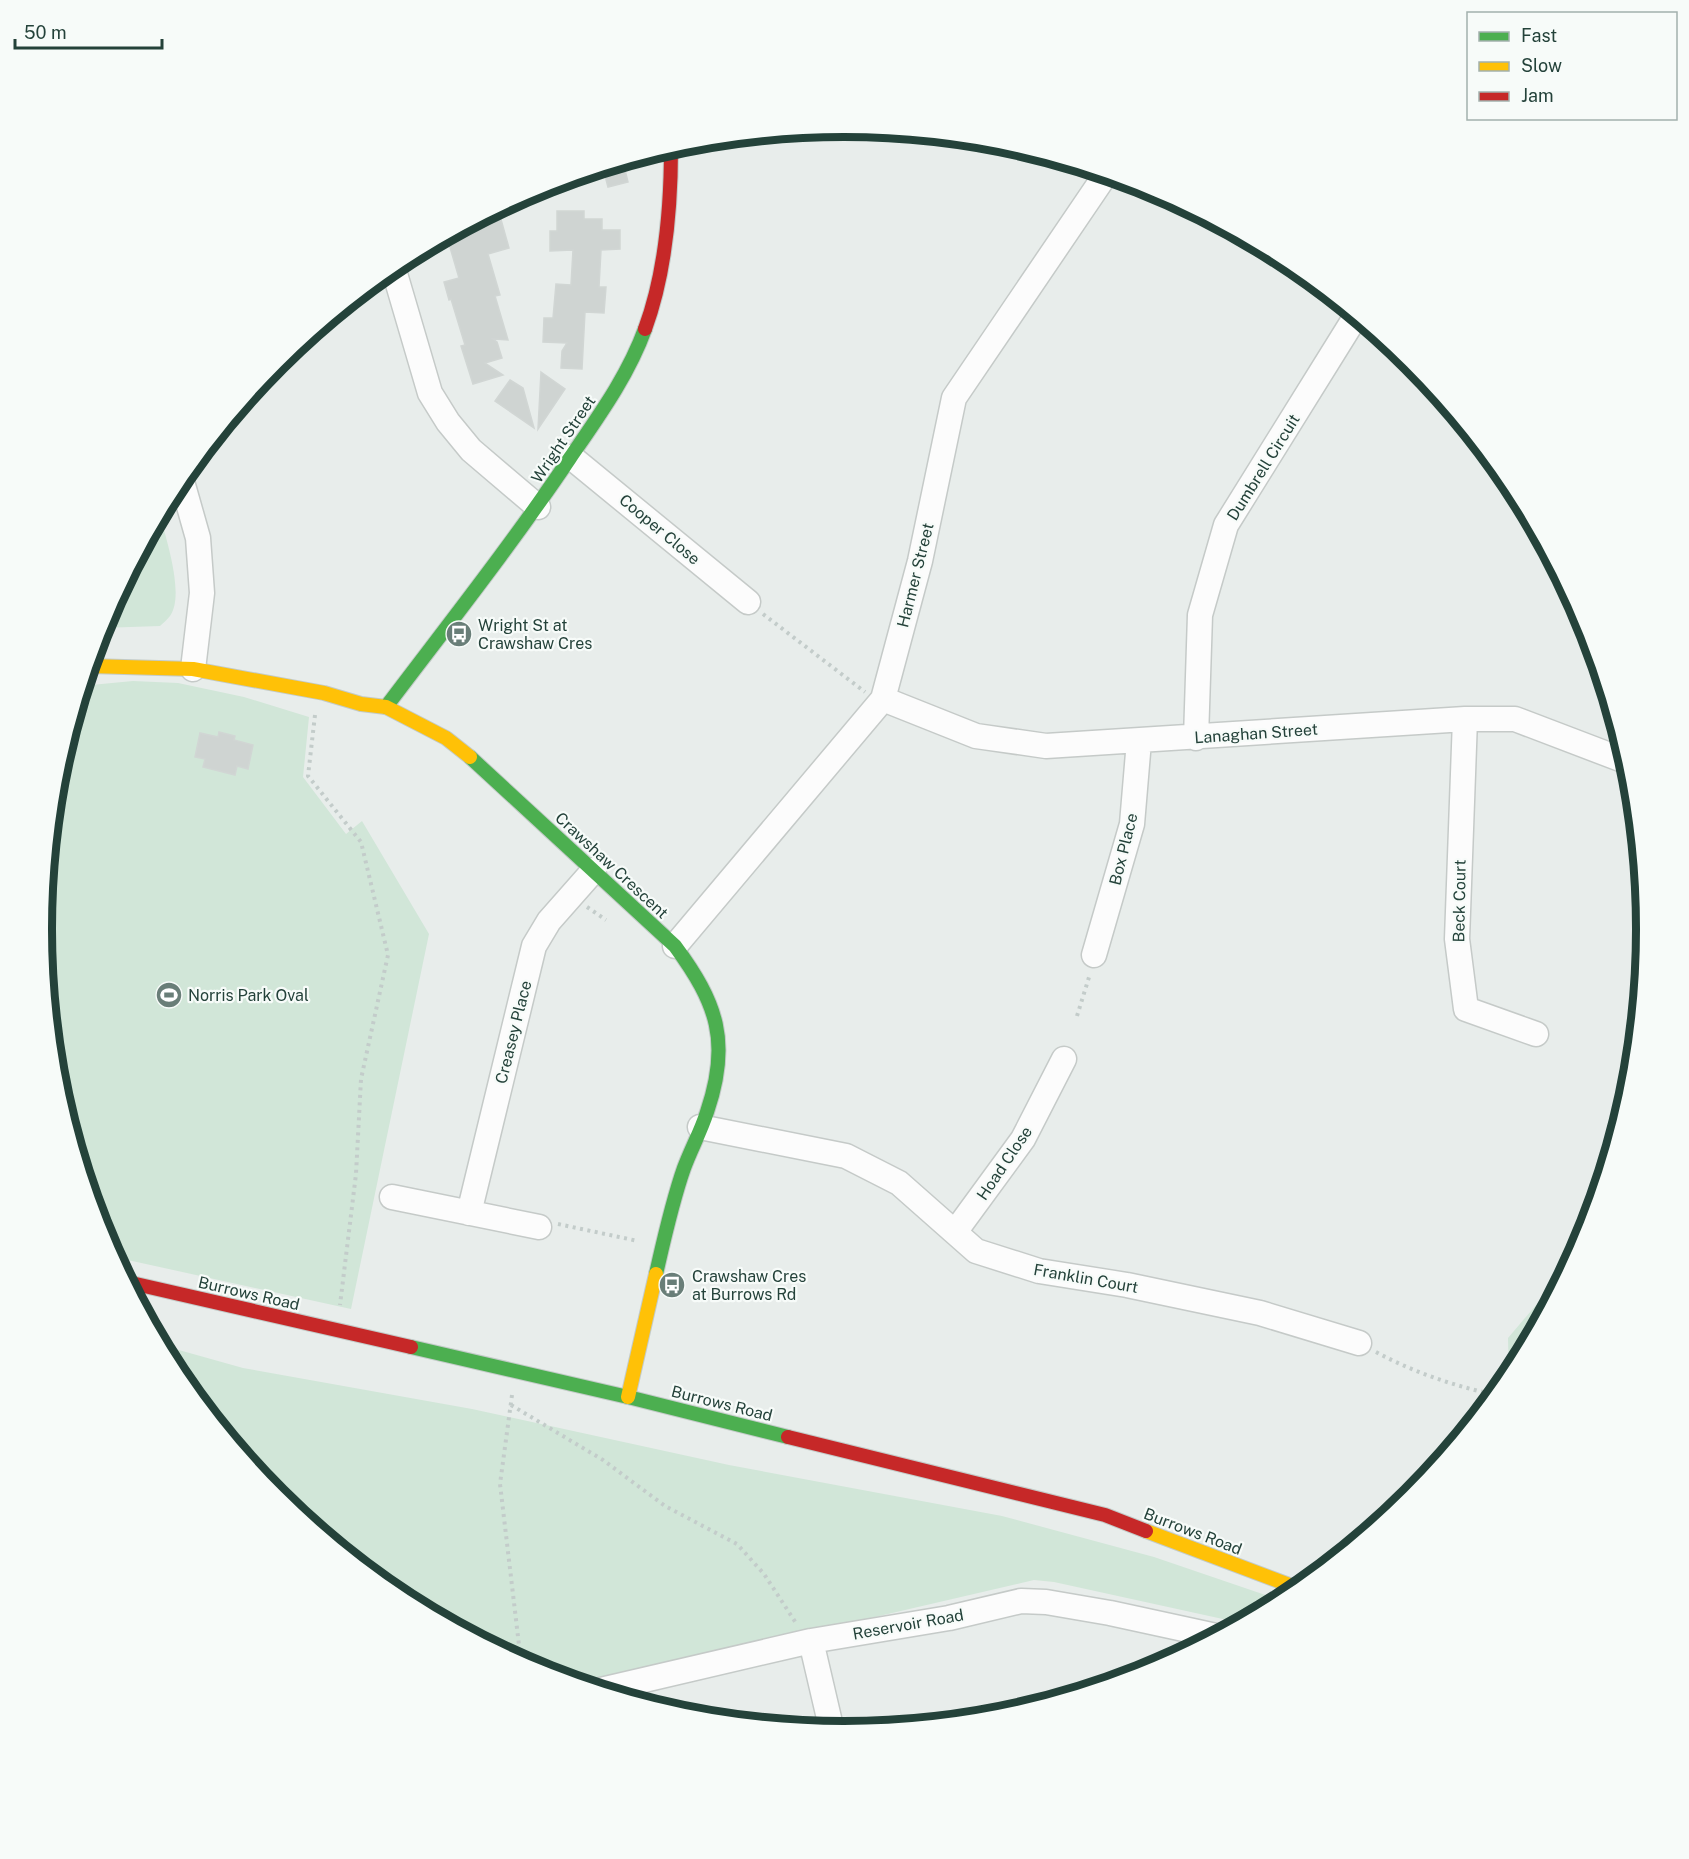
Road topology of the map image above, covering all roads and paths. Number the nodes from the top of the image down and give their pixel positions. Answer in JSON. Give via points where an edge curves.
{"nodes":[{"id":1,"x":671,"y":157,"type":"edge"},
{"id":2,"x":1101,"y":181,"type":"edge"},
{"id":3,"x":396,"y":277,"type":"edge"},
{"id":4,"x":1352,"y":322,"type":"edge"},
{"id":5,"x":571,"y":457,"type":"junction"},
{"id":6,"x":185,"y":490,"type":"edge"},
{"id":7,"x":538,"y":507,"type":"junction"},
{"id":8,"x":754,"y":607,"type":"joint"},
{"id":9,"x":98,"y":666,"type":"edge"},
{"id":10,"x":193,"y":669,"type":"junction"},
{"id":11,"x":876,"y":696,"type":"junction"},
{"id":12,"x":386,"y":707,"type":"junction"},
{"id":13,"x":315,"y":712,"type":"dead end"},
{"id":14,"x":1465,"y":719,"type":"junction"},
{"id":15,"x":1196,"y":738,"type":"junction"},
{"id":16,"x":1139,"y":741,"type":"junction"},
{"id":17,"x":1617,"y":758,"type":"edge"},
{"id":18,"x":594,"y":870,"type":"junction"},
{"id":19,"x":572,"y":895,"type":"junction"},
{"id":20,"x":608,"y":921,"type":"dead end"},
{"id":21,"x":675,"y":946,"type":"junction"},
{"id":22,"x":1094,"y":960,"type":"joint"},
{"id":23,"x":1077,"y":1016,"type":"dead end"},
{"id":24,"x":1536,"y":1034,"type":"dead end"},
{"id":25,"x":1064,"y":1059,"type":"dead end"},
{"id":26,"x":700,"y":1127,"type":"junction"},
{"id":27,"x":392,"y":1197,"type":"dead end"},
{"id":28,"x":469,"y":1213,"type":"junction"},
{"id":29,"x":546,"y":1225,"type":"joint"},
{"id":30,"x":642,"y":1231,"type":"dead end"},
{"id":31,"x":955,"y":1233,"type":"junction"},
{"id":32,"x":639,"y":1241,"type":"junction"},
{"id":33,"x":662,"y":1247,"type":"junction"},
{"id":34,"x":136,"y":1284,"type":"edge"},
{"id":35,"x":340,"y":1305,"type":"dead end"},
{"id":36,"x":1359,"y":1343,"type":"joint"},
{"id":37,"x":1486,"y":1393,"type":"edge"},
{"id":38,"x":512,"y":1394,"type":"dead end"},
{"id":39,"x":628,"y":1397,"type":"junction"},
{"id":40,"x":511,"y":1405,"type":"junction"},
{"id":41,"x":1289,"y":1585,"type":"edge"},
{"id":42,"x":1206,"y":1634,"type":"edge"},
{"id":43,"x":811,"y":1641,"type":"junction"},
{"id":44,"x":520,"y":1652,"type":"edge"},
{"id":45,"x":615,"y":1687,"type":"edge"},
{"id":46,"x":830,"y":1721,"type":"edge"}],
"edges":[{"from":1,"to":5,"type":"street","name":"Wright Street","via":[[665,246],[650,314],[622,380]]},
{"from":2,"to":11,"type":"street","name":"Harmer Street","via":[[954,398],[920,561]]},
{"from":3,"to":7,"type":"street","via":[[430,393],[471,450]]},
{"from":4,"to":15,"type":"street","name":"Dumbrell Circuit","via":[[1226,525],[1200,615]]},
{"from":5,"to":7,"type":"street","name":"Wright Street"},
{"from":5,"to":8,"type":"street","name":"Cooper Close"},
{"from":6,"to":10,"type":"street","via":[[198,538],[202,593]]},
{"from":7,"to":12,"type":"street","name":"Wright Street"},
{"from":8,"to":11,"type":"path"},
{"from":9,"to":10,"type":"street","name":"Crawshaw Crescent"},
{"from":10,"to":12,"type":"street","name":"Crawshaw Crescent"},
{"from":11,"to":16,"type":"street","name":"Lanaghan Street","via":[[976,736],[1046,746]]},
{"from":11,"to":21,"type":"street","name":"Harmer Street"},
{"from":12,"to":18,"type":"street","name":"Crawshaw Crescent","via":[[446,738]]},
{"from":13,"to":35,"type":"path","via":[[308,776],[361,842],[388,955],[361,1079],[356,1174]]},
{"from":14,"to":15,"type":"street","name":"Lanaghan Street"},
{"from":14,"to":17,"type":"street","name":"Lanaghan Street","via":[[1515,720]]},
{"from":14,"to":24,"type":"street","name":"Beck Court","via":[[1457,939],[1466,1009]]},
{"from":15,"to":16,"type":"street","name":"Lanaghan Street"},
{"from":16,"to":22,"type":"street","name":"Box Place","via":[[1132,825]]},
{"from":18,"to":19,"type":"street","name":"Creasey Place"},
{"from":18,"to":21,"type":"street","name":"Crawshaw Crescent"},
{"from":19,"to":20,"type":"path"},
{"from":19,"to":28,"type":"street","name":"Creasey Place","via":[[534,946]]},
{"from":21,"to":26,"type":"street","name":"Crawshaw Crescent","via":[[699,979],[716,1021],[716,1076]]},
{"from":22,"to":23,"type":"path"},
{"from":25,"to":31,"type":"street","name":"Hoad Close","via":[[1023,1139]]},
{"from":26,"to":31,"type":"street","name":"Franklin Court","via":[[846,1156],[899,1183]]},
{"from":26,"to":33,"type":"street","name":"Crawshaw Crescent","via":[[682,1173]]},
{"from":27,"to":28,"type":"street"},
{"from":28,"to":29,"type":"street"},
{"from":29,"to":32,"type":"path"},
{"from":30,"to":32,"type":"path"},
{"from":31,"to":36,"type":"street","name":"Franklin Court","via":[[976,1251],[1039,1271],[1260,1313]]},
{"from":32,"to":33,"type":"path"},
{"from":33,"to":39,"type":"street","name":"Crawshaw Crescent"},
{"from":34,"to":39,"type":"street","name":"Burrows Road"},
{"from":36,"to":37,"type":"path","via":[[1444,1382]]},
{"from":38,"to":40,"type":"path"},
{"from":39,"to":41,"type":"street","name":"Burrows Road","via":[[1105,1515]]},
{"from":40,"to":43,"type":"path","via":[[603,1460],[665,1506],[737,1544],[764,1574],[789,1616]]},
{"from":40,"to":44,"type":"path","via":[[500,1484]]},
{"from":42,"to":43,"type":"street","name":"Reservoir Road","via":[[1110,1612],[1021,1601],[949,1618]]},
{"from":43,"to":45,"type":"street","name":"Reservoir Road"},
{"from":43,"to":46,"type":"street"}]}
